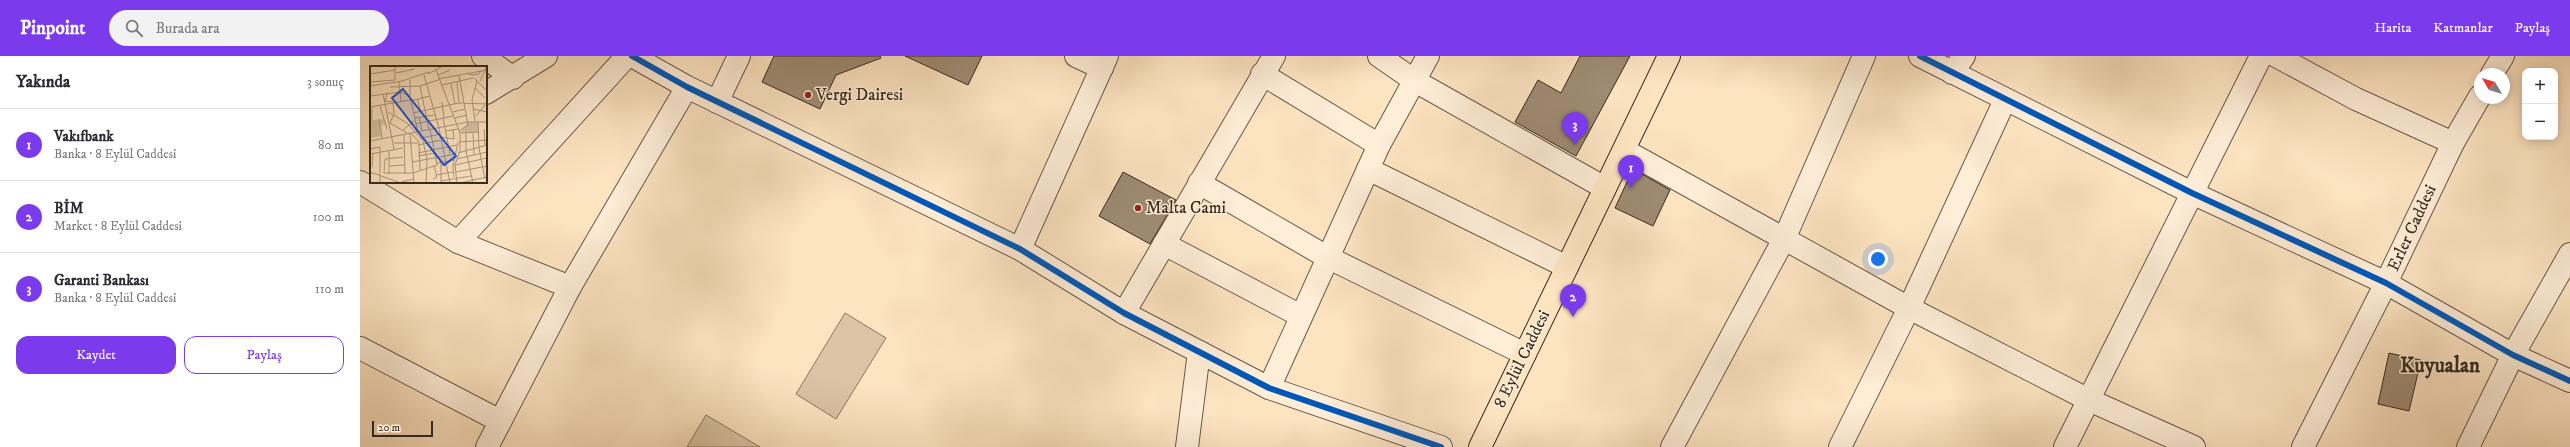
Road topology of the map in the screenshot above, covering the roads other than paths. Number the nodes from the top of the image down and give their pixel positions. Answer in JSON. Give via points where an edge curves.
{"nodes":[{"id":1,"x":483,"y":56,"type":"edge"},
{"id":2,"x":546,"y":56,"type":"edge"},
{"id":3,"x":627,"y":56,"type":"edge"},
{"id":4,"x":632,"y":56,"type":"edge"},
{"id":5,"x":739,"y":56,"type":"edge"},
{"id":6,"x":1076,"y":56,"type":"edge"},
{"id":7,"x":1274,"y":56,"type":"edge"},
{"id":8,"x":1380,"y":56,"type":"edge"},
{"id":9,"x":1428,"y":56,"type":"edge"},
{"id":10,"x":1669,"y":56,"type":"edge"},
{"id":11,"x":1685,"y":56,"type":"edge"},
{"id":12,"x":1864,"y":56,"type":"edge"},
{"id":13,"x":1920,"y":56,"type":"edge"},
{"id":14,"x":2261,"y":56,"type":"edge"},
{"id":15,"x":2276,"y":56,"type":"edge"},
{"id":16,"x":2503,"y":56,"type":"edge"},
{"id":17,"x":1105,"y":62,"type":"edge"},
{"id":18,"x":1958,"y":64,"type":"edge"},
{"id":19,"x":2496,"y":68,"type":"edge"},
{"id":20,"x":1262,"y":74,"type":"junction"},
{"id":21,"x":513,"y":78,"type":"junction"},
{"id":22,"x":1415,"y":81,"type":"junction"},
{"id":23,"x":687,"y":87,"type":"junction"},
{"id":24,"x":487,"y":92,"type":"edge"},
{"id":25,"x":2005,"y":100,"type":"junction"},
{"id":26,"x":717,"y":102,"type":"junction"},
{"id":27,"x":2475,"y":104,"type":"edge"},
{"id":28,"x":2453,"y":143,"type":"junction"},
{"id":29,"x":1379,"y":145,"type":"junction"},
{"id":30,"x":1631,"y":153,"type":"junction"},
{"id":31,"x":1368,"y":169,"type":"junction"},
{"id":32,"x":363,"y":182,"type":"edge"},
{"id":33,"x":1199,"y":183,"type":"junction"},
{"id":34,"x":1606,"y":188,"type":"junction"},
{"id":35,"x":2192,"y":193,"type":"junction"},
{"id":36,"x":1785,"y":237,"type":"junction"},
{"id":37,"x":458,"y":242,"type":"junction"},
{"id":38,"x":1164,"y":244,"type":"junction"},
{"id":39,"x":1020,"y":250,"type":"junction"},
{"id":40,"x":2570,"y":254,"type":"edge"},
{"id":41,"x":1327,"y":257,"type":"junction"},
{"id":42,"x":1567,"y":267,"type":"junction"},
{"id":43,"x":2386,"y":283,"type":"junction"},
{"id":44,"x":570,"y":287,"type":"junction"},
{"id":45,"x":1909,"y":308,"type":"junction"},
{"id":46,"x":1124,"y":313,"type":"junction"},
{"id":47,"x":1301,"y":316,"type":"junction"},
{"id":48,"x":360,"y":348,"type":"edge"},
{"id":49,"x":1199,"y":352,"type":"junction"},
{"id":50,"x":1525,"y":354,"type":"junction"},
{"id":51,"x":2513,"y":356,"type":"junction"},
{"id":52,"x":2570,"y":381,"type":"edge"},
{"id":53,"x":1269,"y":388,"type":"junction"},
{"id":54,"x":2089,"y":400,"type":"junction"},
{"id":55,"x":500,"y":422,"type":"junction"},
{"id":56,"x":2186,"y":445,"type":"edge"},
{"id":57,"x":487,"y":447,"type":"edge"},
{"id":58,"x":1187,"y":447,"type":"edge"},
{"id":59,"x":1442,"y":447,"type":"edge"},
{"id":60,"x":1480,"y":447,"type":"edge"},
{"id":61,"x":1496,"y":447,"type":"edge"},
{"id":62,"x":1672,"y":447,"type":"edge"},
{"id":63,"x":1840,"y":447,"type":"edge"},
{"id":64,"x":2064,"y":447,"type":"edge"},
{"id":65,"x":2303,"y":447,"type":"edge"},
{"id":66,"x":2468,"y":447,"type":"edge"}],
"edges":[{"from":1,"to":21,"type":"street"},
{"from":2,"to":21,"type":"street"},
{"from":3,"to":37,"type":"street"},
{"from":4,"to":23,"type":"street"},
{"from":5,"to":26,"type":"street"},
{"from":6,"to":17,"type":"street"},
{"from":7,"to":20,"type":"street"},
{"from":8,"to":22,"type":"street"},
{"from":9,"to":22,"type":"street"},
{"from":10,"to":30,"type":"main road","name":"8 Eylül Caddesi"},
{"from":11,"to":30,"type":"main road"},
{"from":12,"to":36,"type":"street"},
{"from":13,"to":18,"type":"street"},
{"from":14,"to":35,"type":"street"},
{"from":15,"to":28,"type":"street","via":[[2356,99]]},
{"from":16,"to":19,"type":"street"},
{"from":17,"to":39,"type":"street"},
{"from":18,"to":25,"type":"street"},
{"from":20,"to":29,"type":"street"},
{"from":20,"to":33,"type":"street"},
{"from":21,"to":24,"type":"street"},
{"from":22,"to":29,"type":"street"},
{"from":22,"to":34,"type":"street"},
{"from":23,"to":26,"type":"street"},
{"from":23,"to":44,"type":"street"},
{"from":25,"to":35,"type":"street"},
{"from":25,"to":45,"type":"street"},
{"from":26,"to":39,"type":"street"},
{"from":27,"to":28,"type":"street","name":"Erler Caddesi"},
{"from":28,"to":43,"type":"street","name":"Erler Caddesi"},
{"from":29,"to":31,"type":"street"},
{"from":30,"to":34,"type":"main road","name":"8 Eylül Caddesi"},
{"from":30,"to":36,"type":"street"},
{"from":30,"to":61,"type":"main road"},
{"from":31,"to":41,"type":"street"},
{"from":31,"to":42,"type":"street"},
{"from":32,"to":37,"type":"street"},
{"from":33,"to":38,"type":"street"},
{"from":33,"to":41,"type":"street"},
{"from":34,"to":42,"type":"main road","name":"8 Eylül Caddesi"},
{"from":35,"to":43,"type":"street"},
{"from":35,"to":54,"type":"street"},
{"from":36,"to":45,"type":"street"},
{"from":36,"to":62,"type":"street"},
{"from":37,"to":44,"type":"street"},
{"from":38,"to":46,"type":"street"},
{"from":38,"to":47,"type":"street"},
{"from":39,"to":46,"type":"street"},
{"from":40,"to":51,"type":"street"},
{"from":41,"to":47,"type":"street"},
{"from":41,"to":50,"type":"street"},
{"from":42,"to":50,"type":"main road","name":"8 Eylül Caddesi"},
{"from":43,"to":51,"type":"street"},
{"from":43,"to":65,"type":"street","name":"Erler Caddesi"},
{"from":44,"to":55,"type":"street"},
{"from":45,"to":54,"type":"street"},
{"from":45,"to":63,"type":"street"},
{"from":46,"to":49,"type":"street"},
{"from":47,"to":53,"type":"street"},
{"from":48,"to":55,"type":"street"},
{"from":49,"to":53,"type":"street"},
{"from":49,"to":58,"type":"street"},
{"from":50,"to":60,"type":"main road","name":"8 Eylül Caddesi"},
{"from":51,"to":52,"type":"street"},
{"from":51,"to":66,"type":"street"},
{"from":53,"to":59,"type":"street"},
{"from":54,"to":56,"type":"street"},
{"from":54,"to":64,"type":"street"},
{"from":55,"to":57,"type":"street"}]}
